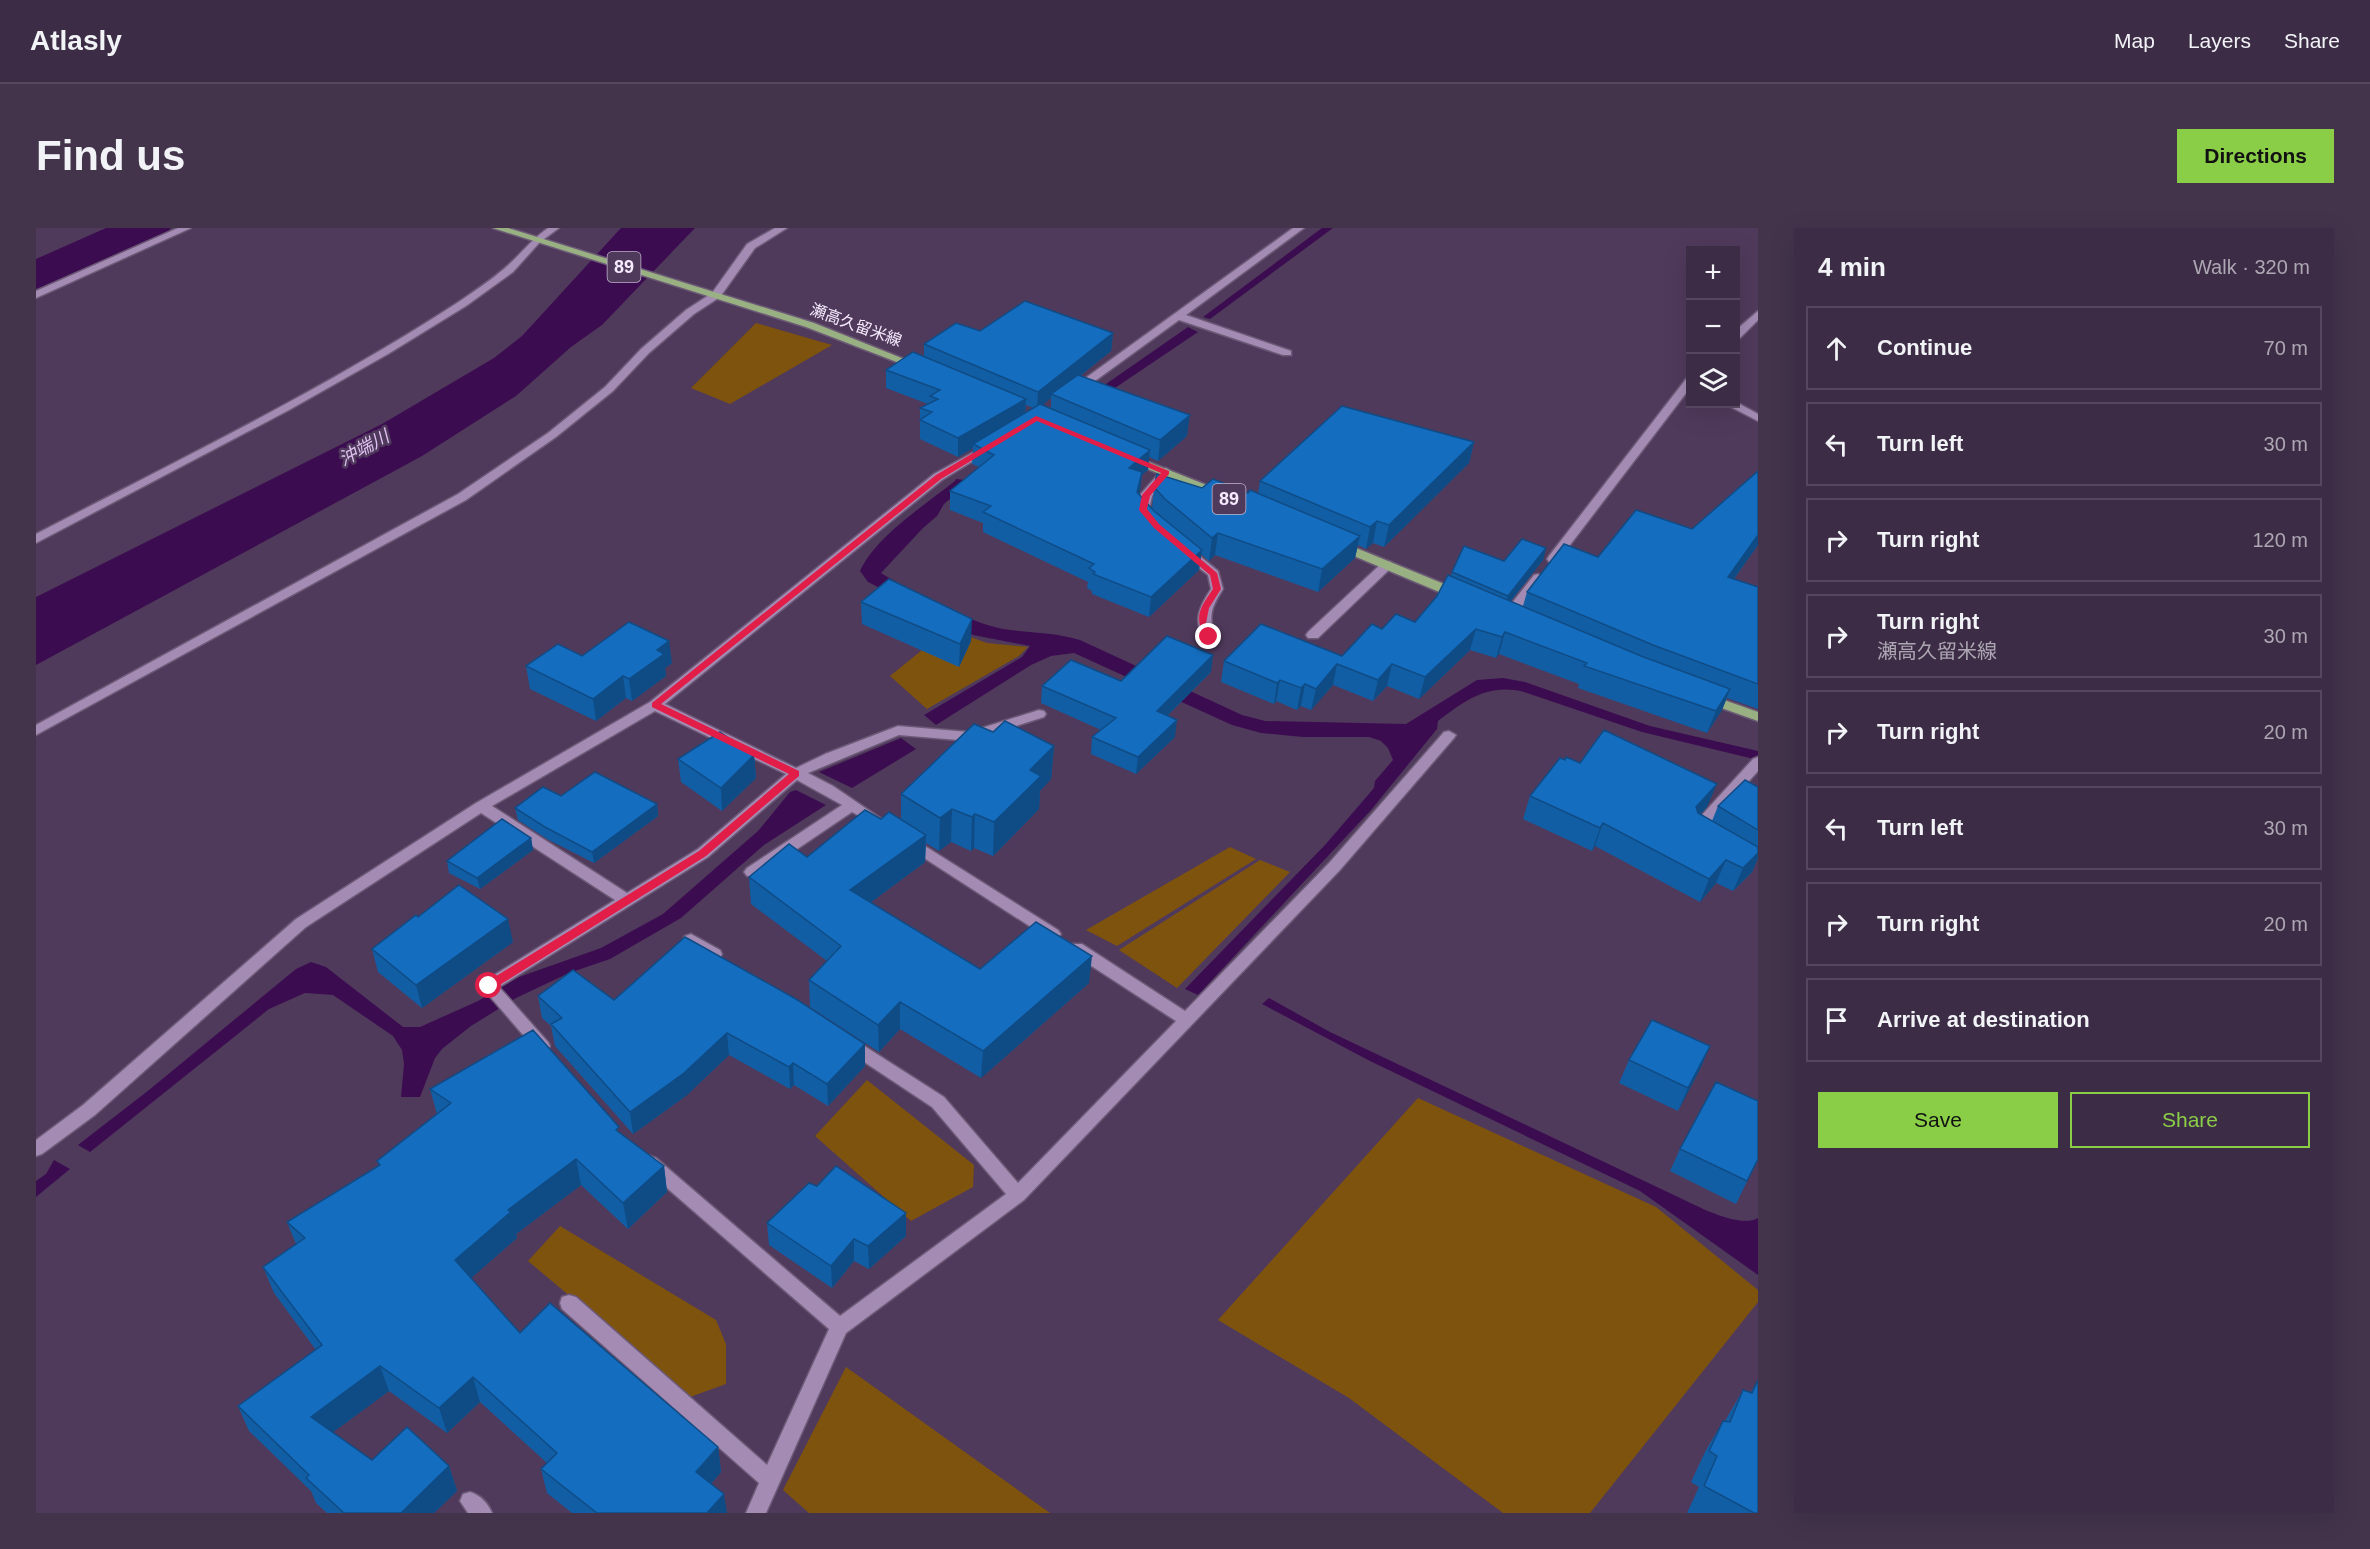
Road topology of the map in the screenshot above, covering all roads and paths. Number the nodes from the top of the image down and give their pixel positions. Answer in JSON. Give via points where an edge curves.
{"nodes":[{"id":1,"x":186,"y":228,"type":"edge"},
{"id":2,"x":498,"y":228,"type":"edge"},
{"id":3,"x":554,"y":228,"type":"edge"},
{"id":4,"x":782,"y":228,"type":"edge"},
{"id":5,"x":1299,"y":228,"type":"edge"},
{"id":6,"x":537,"y":240,"type":"junction"},
{"id":7,"x":36,"y":295,"type":"edge"},
{"id":8,"x":716,"y":295,"type":"junction"},
{"id":9,"x":1758,"y":314,"type":"edge"},
{"id":10,"x":1178,"y":316,"type":"junction"},
{"id":11,"x":1740,"y":332,"type":"edge"},
{"id":12,"x":1287,"y":352,"type":"dead end"},
{"id":13,"x":929,"y":371,"type":"edge"},
{"id":14,"x":1686,"y":386,"type":"edge"},
{"id":15,"x":1064,"y":398,"type":"edge"},
{"id":16,"x":1739,"y":408,"type":"edge"},
{"id":17,"x":1758,"y":418,"type":"edge"},
{"id":18,"x":1007,"y":436,"type":"edge"},
{"id":19,"x":1123,"y":454,"type":"edge"},
{"id":20,"x":1166,"y":472,"type":"junction"},
{"id":21,"x":1232,"y":500,"type":"edge"},
{"id":22,"x":1157,"y":526,"type":"edge"},
{"id":23,"x":36,"y":539,"type":"edge"},
{"id":24,"x":1173,"y":540,"type":"edge"},
{"id":25,"x":1331,"y":542,"type":"edge"},
{"id":26,"x":1387,"y":565,"type":"junction"},
{"id":27,"x":1468,"y":599,"type":"edge"},
{"id":28,"x":1509,"y":616,"type":"edge"},
{"id":29,"x":1312,"y":635,"type":"dead end"},
{"id":30,"x":1209,"y":637,"type":"dead end"},
{"id":31,"x":1694,"y":692,"type":"edge"},
{"id":32,"x":655,"y":705,"type":"junction"},
{"id":33,"x":1040,"y":714,"type":"dead end"},
{"id":34,"x":1758,"y":717,"type":"edge"},
{"id":35,"x":36,"y":731,"type":"edge"},
{"id":36,"x":1449,"y":735,"type":"dead end"},
{"id":37,"x":1758,"y":762,"type":"edge"},
{"id":38,"x":795,"y":774,"type":"junction"},
{"id":39,"x":852,"y":805,"type":"junction"},
{"id":40,"x":481,"y":806,"type":"junction"},
{"id":41,"x":1716,"y":843,"type":"edge"},
{"id":42,"x":752,"y":872,"type":"edge"},
{"id":43,"x":626,"y":900,"type":"junction"},
{"id":44,"x":691,"y":940,"type":"edge"},
{"id":45,"x":730,"y":966,"type":"edge"},
{"id":46,"x":1187,"y":1020,"type":"junction"},
{"id":47,"x":839,"y":1037,"type":"edge"},
{"id":48,"x":551,"y":1055,"type":"edge"},
{"id":49,"x":36,"y":1149,"type":"edge"},
{"id":50,"x":635,"y":1151,"type":"edge"},
{"id":51,"x":1018,"y":1195,"type":"junction"},
{"id":52,"x":569,"y":1303,"type":"dead end"},
{"id":53,"x":839,"y":1327,"type":"junction"},
{"id":54,"x":769,"y":1479,"type":"junction"},
{"id":55,"x":756,"y":1513,"type":"edge"}],
"edges":[{"from":1,"to":7,"type":"street"},
{"from":2,"to":6,"type":"main road","name":"瀬高久留米線","number":"89"},
{"from":3,"to":6,"type":"street"},
{"from":4,"to":8,"type":"street","via":[[751,246]]},
{"from":5,"to":10,"type":"street"},
{"from":6,"to":8,"type":"main road","name":"瀬高久留米線","number":"89"},
{"from":6,"to":23,"type":"street","via":[[509,270],[384,352]]},
{"from":8,"to":13,"type":"main road","name":"瀬高久留米線","number":"89","via":[[810,325]]},
{"from":8,"to":35,"type":"street","via":[[690,312],[609,389],[552,435],[462,497]]},
{"from":9,"to":11,"type":"street"},
{"from":10,"to":12,"type":"street"},
{"from":10,"to":15,"type":"street"},
{"from":14,"to":28,"type":"street"},
{"from":16,"to":17,"type":"street"},
{"from":18,"to":32,"type":"street","via":[[938,477]]},
{"from":19,"to":20,"type":"main road","number":"89"},
{"from":20,"to":21,"type":"main road","number":"89"},
{"from":20,"to":22,"type":"street","via":[[1146,495],[1143,510]]},
{"from":24,"to":30,"type":"street","via":[[1214,574],[1217,589],[1205,608],[1202,623]]},
{"from":25,"to":26,"type":"main road"},
{"from":26,"to":27,"type":"main road"},
{"from":26,"to":29,"type":"street"},
{"from":31,"to":34,"type":"main road"},
{"from":32,"to":38,"type":"street"},
{"from":32,"to":40,"type":"street"},
{"from":33,"to":38,"type":"street","via":[[970,737],[898,730]]},
{"from":36,"to":46,"type":"street","via":[[1335,866]]},
{"from":37,"to":41,"type":"street","via":[[1696,831]]},
{"from":38,"to":39,"type":"street"},
{"from":38,"to":43,"type":"street","via":[[703,853]]},
{"from":39,"to":42,"type":"street"},
{"from":39,"to":46,"type":"street"},
{"from":40,"to":43,"type":"street"},
{"from":40,"to":49,"type":"street","via":[[301,923],[89,1110]]},
{"from":43,"to":48,"type":"street","via":[[489,986]]},
{"from":44,"to":45,"type":"street"},
{"from":46,"to":51,"type":"street"},
{"from":47,"to":51,"type":"street","via":[[938,1102]]},
{"from":50,"to":53,"type":"street"},
{"from":51,"to":53,"type":"street"},
{"from":52,"to":54,"type":"street"},
{"from":53,"to":54,"type":"street"},
{"from":54,"to":55,"type":"street"}]}
